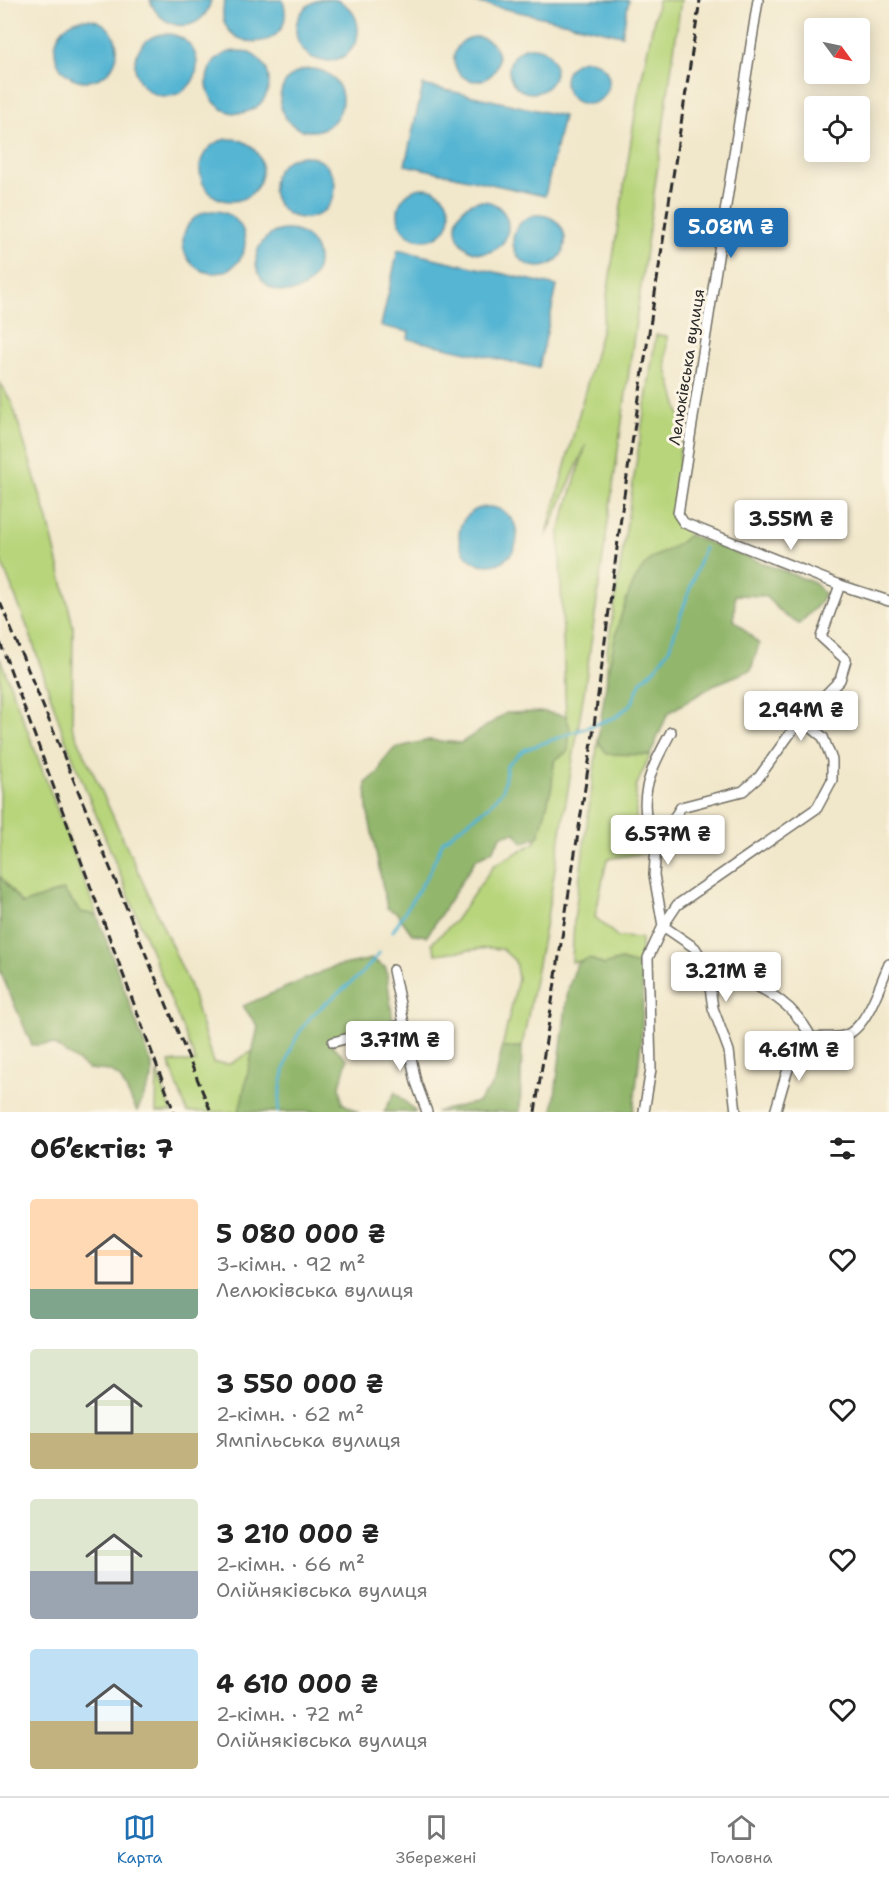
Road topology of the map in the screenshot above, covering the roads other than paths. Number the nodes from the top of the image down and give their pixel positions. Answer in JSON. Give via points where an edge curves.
{"nodes":[{"id":1,"x":758,"y":0,"type":"edge"},
{"id":2,"x":840,"y":585,"type":"junction"},
{"id":3,"x":889,"y":601,"type":"edge"},
{"id":4,"x":797,"y":724,"type":"junction"},
{"id":5,"x":671,"y":732,"type":"dead end"},
{"id":6,"x":656,"y":846,"type":"junction"},
{"id":7,"x":663,"y":926,"type":"junction"},
{"id":8,"x":889,"y":964,"type":"edge"},
{"id":9,"x":707,"y":967,"type":"junction"},
{"id":10,"x":393,"y":970,"type":"dead end"},
{"id":11,"x":405,"y":1024,"type":"junction"},
{"id":12,"x":812,"y":1039,"type":"junction"},
{"id":13,"x":333,"y":1042,"type":"dead end"},
{"id":14,"x":427,"y":1112,"type":"edge"},
{"id":15,"x":644,"y":1112,"type":"edge"},
{"id":16,"x":736,"y":1112,"type":"edge"},
{"id":17,"x":775,"y":1112,"type":"edge"}],
"edges":[{"from":1,"to":2,"type":"street","name":"Лелюківська вулиця","via":[[678,514],[684,524]]},
{"from":2,"to":3,"type":"street"},
{"from":2,"to":4,"type":"street","via":[[821,637],[846,660],[840,680]]},
{"from":4,"to":6,"type":"street","via":[[759,777],[743,791],[681,807]]},
{"from":4,"to":7,"type":"street","via":[[808,725],[823,736],[832,760],[832,780],[817,808],[677,904]]},
{"from":5,"to":6,"type":"street","via":[[648,776],[644,813]]},
{"from":6,"to":7,"type":"street","via":[[654,875]]},
{"from":7,"to":9,"type":"street","via":[[695,948]]},
{"from":7,"to":15,"type":"street","via":[[648,958],[651,1069]]},
{"from":8,"to":12,"type":"street","via":[[861,1023],[843,1036]]},
{"from":9,"to":12,"type":"street","via":[[753,982],[803,1021]]},
{"from":9,"to":16,"type":"street","via":[[712,1008],[729,1051]]},
{"from":10,"to":11,"type":"street"},
{"from":11,"to":13,"type":"street"},
{"from":11,"to":14,"type":"street","via":[[416,1082]]},
{"from":12,"to":17,"type":"street","via":[[803,1042],[794,1054]]}]}
